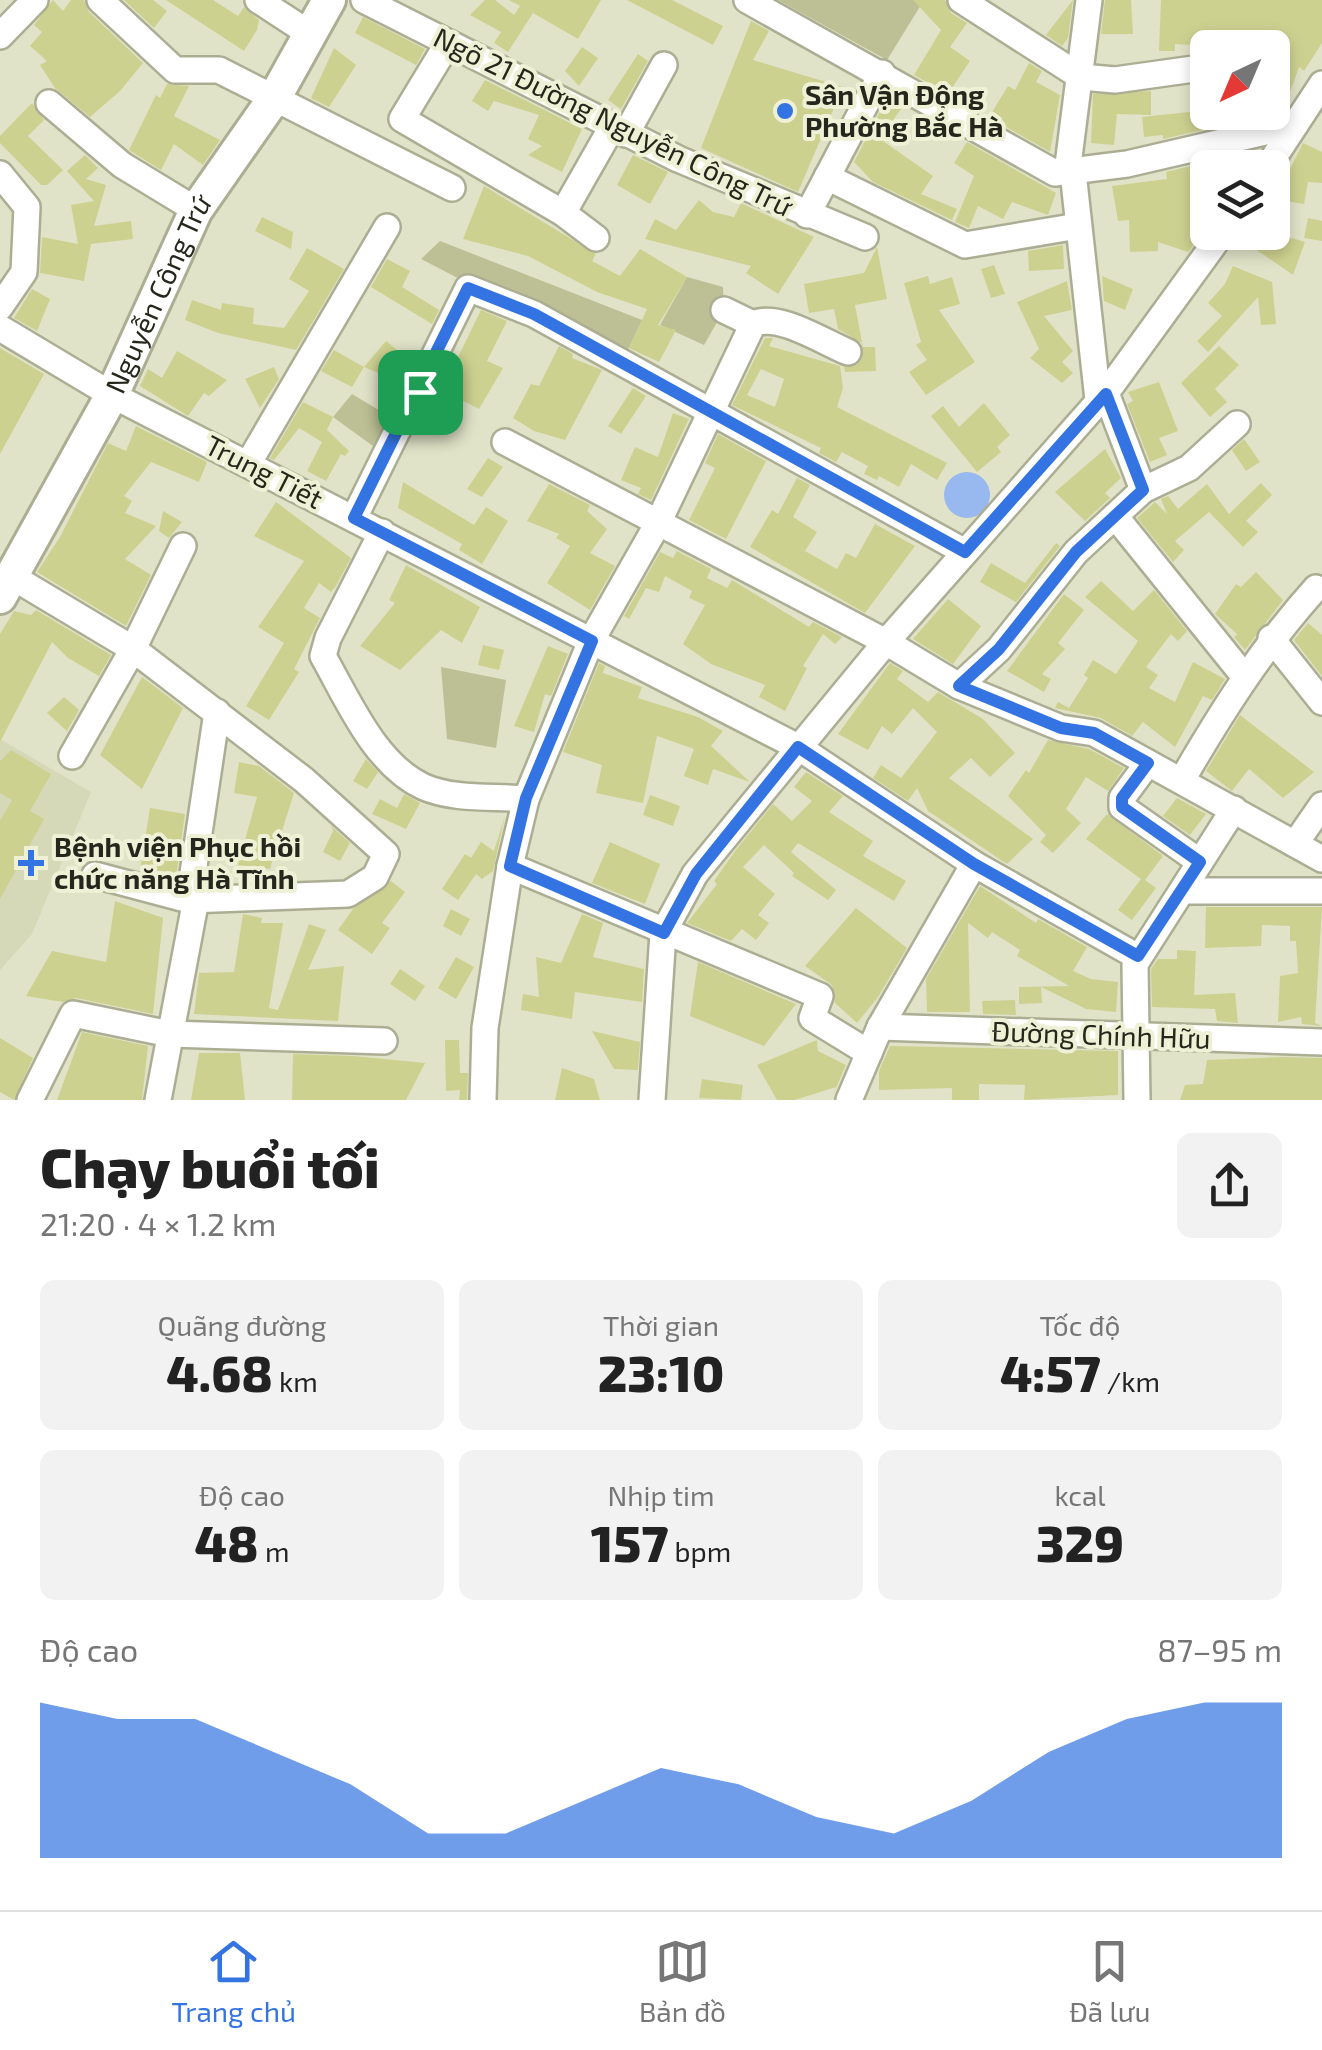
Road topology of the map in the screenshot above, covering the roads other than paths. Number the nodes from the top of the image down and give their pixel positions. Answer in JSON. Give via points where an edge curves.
{"nodes":[{"id":1,"x":35,"y":0,"type":"edge"},
{"id":2,"x":100,"y":0,"type":"edge"},
{"id":3,"x":258,"y":0,"type":"edge"},
{"id":4,"x":328,"y":0,"type":"edge"},
{"id":5,"x":364,"y":0,"type":"edge"},
{"id":6,"x":747,"y":0,"type":"edge"},
{"id":7,"x":961,"y":0,"type":"edge"},
{"id":8,"x":1089,"y":0,"type":"edge"},
{"id":9,"x":310,"y":34,"type":"junction"},
{"id":10,"x":0,"y":36,"type":"edge"},
{"id":11,"x":448,"y":43,"type":"junction"},
{"id":12,"x":664,"y":65,"type":"dead end"},
{"id":13,"x":1190,"y":70,"type":"edge"},
{"id":14,"x":882,"y":73,"type":"junction"},
{"id":15,"x":1082,"y":77,"type":"junction"},
{"id":16,"x":1322,"y":84,"type":"edge"},
{"id":17,"x":276,"y":97,"type":"junction"},
{"id":18,"x":49,"y":103,"type":"dead end"},
{"id":19,"x":1307,"y":119,"type":"edge"},
{"id":20,"x":619,"y":130,"type":"junction"},
{"id":21,"x":1282,"y":150,"type":"edge"},
{"id":22,"x":1070,"y":172,"type":"junction"},
{"id":23,"x":0,"y":174,"type":"edge"},
{"id":24,"x":827,"y":177,"type":"junction"},
{"id":25,"x":452,"y":188,"type":"dead end"},
{"id":26,"x":196,"y":210,"type":"junction"},
{"id":27,"x":563,"y":214,"type":"junction"},
{"id":28,"x":806,"y":215,"type":"junction"},
{"id":29,"x":1078,"y":226,"type":"junction"},
{"id":30,"x":387,"y":227,"type":"dead end"},
{"id":31,"x":866,"y":237,"type":"dead end"},
{"id":32,"x":596,"y":238,"type":"dead end"},
{"id":33,"x":1210,"y":250,"type":"edge"},
{"id":34,"x":0,"y":307,"type":"edge"},
{"id":35,"x":724,"y":310,"type":"dead end"},
{"id":36,"x":753,"y":324,"type":"junction"},
{"id":37,"x":0,"y":328,"type":"edge"},
{"id":38,"x":848,"y":352,"type":"dead end"},
{"id":39,"x":112,"y":395,"type":"junction"},
{"id":40,"x":1102,"y":397,"type":"junction"},
{"id":41,"x":709,"y":411,"type":"junction"},
{"id":42,"x":1238,"y":424,"type":"dead end"},
{"id":43,"x":505,"y":442,"type":"dead end"},
{"id":44,"x":248,"y":464,"type":"junction"},
{"id":45,"x":1143,"y":490,"type":"junction"},
{"id":46,"x":1115,"y":516,"type":"junction"},
{"id":47,"x":354,"y":518,"type":"junction"},
{"id":48,"x":657,"y":525,"type":"junction"},
{"id":49,"x":382,"y":532,"type":"junction"},
{"id":50,"x":183,"y":546,"type":"dead end"},
{"id":51,"x":965,"y":552,"type":"junction"},
{"id":52,"x":6,"y":587,"type":"edge"},
{"id":53,"x":1316,"y":588,"type":"dead end"},
{"id":54,"x":1271,"y":638,"type":"junction"},
{"id":55,"x":592,"y":641,"type":"junction"},
{"id":56,"x":886,"y":642,"type":"junction"},
{"id":57,"x":133,"y":648,"type":"junction"},
{"id":58,"x":1244,"y":676,"type":"junction"},
{"id":59,"x":959,"y":686,"type":"junction"},
{"id":60,"x":1322,"y":702,"type":"edge"},
{"id":61,"x":217,"y":712,"type":"junction"},
{"id":62,"x":798,"y":747,"type":"junction"},
{"id":63,"x":72,"y":756,"type":"dead end"},
{"id":64,"x":1148,"y":763,"type":"junction"},
{"id":65,"x":1182,"y":780,"type":"junction"},
{"id":66,"x":526,"y":798,"type":"junction"},
{"id":67,"x":1322,"y":805,"type":"edge"},
{"id":68,"x":1234,"y":809,"type":"junction"},
{"id":69,"x":1295,"y":844,"type":"junction"},
{"id":70,"x":1322,"y":859,"type":"edge"},
{"id":71,"x":1200,"y":862,"type":"junction"},
{"id":72,"x":974,"y":864,"type":"junction"},
{"id":73,"x":510,"y":866,"type":"junction"},
{"id":74,"x":95,"y":875,"type":"dead end"},
{"id":75,"x":1182,"y":891,"type":"junction"},
{"id":76,"x":1322,"y":891,"type":"edge"},
{"id":77,"x":192,"y":900,"type":"junction"},
{"id":78,"x":664,"y":933,"type":"junction"},
{"id":79,"x":1138,"y":956,"type":"junction"},
{"id":80,"x":880,"y":1027,"type":"junction"},
{"id":81,"x":170,"y":1034,"type":"junction"},
{"id":82,"x":1135,"y":1036,"type":"junction"},
{"id":83,"x":384,"y":1040,"type":"dead end"},
{"id":84,"x":1322,"y":1042,"type":"edge"},
{"id":85,"x":869,"y":1053,"type":"junction"},
{"id":86,"x":30,"y":1100,"type":"edge"},
{"id":87,"x":158,"y":1100,"type":"edge"},
{"id":88,"x":482,"y":1100,"type":"edge"},
{"id":89,"x":652,"y":1100,"type":"edge"},
{"id":90,"x":849,"y":1100,"type":"edge"},
{"id":91,"x":1137,"y":1100,"type":"edge"}],
"edges":[{"from":1,"to":10,"type":"street"},
{"from":2,"to":17,"type":"street","via":[[176,70],[218,70]]},
{"from":3,"to":9,"type":"street"},
{"from":4,"to":9,"type":"main road","name":"Nguyễn Công Trứ"},
{"from":5,"to":11,"type":"street","name":"Ngõ 21 Đường Nguyễn Công Trứ"},
{"from":6,"to":14,"type":"street"},
{"from":7,"to":15,"type":"street"},
{"from":8,"to":15,"type":"street"},
{"from":9,"to":17,"type":"main road","name":"Nguyễn Công Trứ"},
{"from":11,"to":20,"type":"street","name":"Ngõ 21 Đường Nguyễn Công Trứ"},
{"from":11,"to":27,"type":"street","via":[[402,119]]},
{"from":12,"to":20,"type":"street"},
{"from":13,"to":15,"type":"street","via":[[1115,80]]},
{"from":14,"to":22,"type":"street","via":[[1056,173]]},
{"from":14,"to":24,"type":"street"},
{"from":15,"to":22,"type":"street"},
{"from":16,"to":19,"type":"street"},
{"from":17,"to":25,"type":"street"},
{"from":17,"to":26,"type":"main road","name":"Nguyễn Công Trứ"},
{"from":18,"to":26,"type":"street","via":[[122,165]]},
{"from":19,"to":21,"type":"street"},
{"from":19,"to":22,"type":"street"},
{"from":20,"to":27,"type":"street"},
{"from":20,"to":28,"type":"street","name":"Ngõ 21 Đường Nguyễn Công Trứ"},
{"from":22,"to":29,"type":"street"},
{"from":23,"to":34,"type":"street","via":[[27,207],[24,272]]},
{"from":24,"to":28,"type":"street"},
{"from":24,"to":29,"type":"street","via":[[965,245]]},
{"from":26,"to":39,"type":"main road","name":"Nguyễn Công Trứ"},
{"from":27,"to":32,"type":"street"},
{"from":28,"to":31,"type":"street","name":"Ngõ 21 Đường Nguyễn Công Trứ"},
{"from":29,"to":40,"type":"street"},
{"from":30,"to":44,"type":"street"},
{"from":33,"to":40,"type":"street"},
{"from":35,"to":36,"type":"street"},
{"from":36,"to":38,"type":"street","via":[[766,320]]},
{"from":36,"to":41,"type":"street"},
{"from":37,"to":39,"type":"street","name":"Trung Tiết"},
{"from":39,"to":44,"type":"street","name":"Trung Tiết"},
{"from":39,"to":52,"type":"main road","name":"Nguyễn Công Trứ"},
{"from":40,"to":45,"type":"street"},
{"from":40,"to":51,"type":"street"},
{"from":41,"to":47,"type":"street","via":[[534,314],[468,288]]},
{"from":41,"to":48,"type":"street"},
{"from":41,"to":51,"type":"street"},
{"from":42,"to":45,"type":"street","via":[[1188,468]]},
{"from":43,"to":48,"type":"street"},
{"from":44,"to":47,"type":"street","name":"Trung Tiết"},
{"from":45,"to":46,"type":"street"},
{"from":46,"to":58,"type":"street"},
{"from":46,"to":59,"type":"street"},
{"from":47,"to":49,"type":"street","name":"Trung Tiết"},
{"from":48,"to":55,"type":"street"},
{"from":48,"to":56,"type":"street"},
{"from":49,"to":55,"type":"street","name":"Trung Tiết"},
{"from":49,"to":66,"type":"street","via":[[323,656],[368,732],[414,781],[448,794]]},
{"from":50,"to":57,"type":"street"},
{"from":51,"to":56,"type":"street"},
{"from":52,"to":57,"type":"street"},
{"from":53,"to":54,"type":"street"},
{"from":54,"to":58,"type":"street"},
{"from":54,"to":60,"type":"street"},
{"from":55,"to":62,"type":"street","name":"Trung Tiết"},
{"from":55,"to":66,"type":"street"},
{"from":56,"to":59,"type":"street"},
{"from":56,"to":62,"type":"street"},
{"from":57,"to":61,"type":"street"},
{"from":57,"to":63,"type":"street"},
{"from":58,"to":65,"type":"street"},
{"from":59,"to":64,"type":"street","via":[[1061,728],[1094,733]]},
{"from":61,"to":77,"type":"street"},
{"from":61,"to":77,"type":"street","via":[[376,840],[386,860],[368,885],[348,894]]},
{"from":62,"to":72,"type":"street","name":"Trung Tiết"},
{"from":62,"to":78,"type":"street","via":[[696,874]]},
{"from":64,"to":65,"type":"street"},
{"from":64,"to":71,"type":"street","via":[[1122,807]]},
{"from":65,"to":68,"type":"street"},
{"from":66,"to":73,"type":"street"},
{"from":67,"to":69,"type":"street"},
{"from":68,"to":69,"type":"street"},
{"from":68,"to":71,"type":"street"},
{"from":69,"to":70,"type":"street"},
{"from":71,"to":75,"type":"street"},
{"from":72,"to":79,"type":"street","name":"Trung Tiết"},
{"from":72,"to":80,"type":"street"},
{"from":73,"to":78,"type":"street"},
{"from":73,"to":88,"type":"street","via":[[485,1028]]},
{"from":74,"to":77,"type":"street"},
{"from":75,"to":76,"type":"street"},
{"from":75,"to":79,"type":"street"},
{"from":77,"to":81,"type":"street"},
{"from":78,"to":85,"type":"street","via":[[820,996],[812,1018]]},
{"from":78,"to":89,"type":"street"},
{"from":79,"to":82,"type":"street"},
{"from":80,"to":82,"type":"street","name":"Đường Chính Hữu"},
{"from":80,"to":85,"type":"street"},
{"from":81,"to":83,"type":"street"},
{"from":81,"to":86,"type":"street","via":[[73,1014]]},
{"from":81,"to":87,"type":"street"},
{"from":82,"to":84,"type":"street","name":"Đường Chính Hữu"},
{"from":82,"to":91,"type":"street"},
{"from":85,"to":90,"type":"street"}]}
